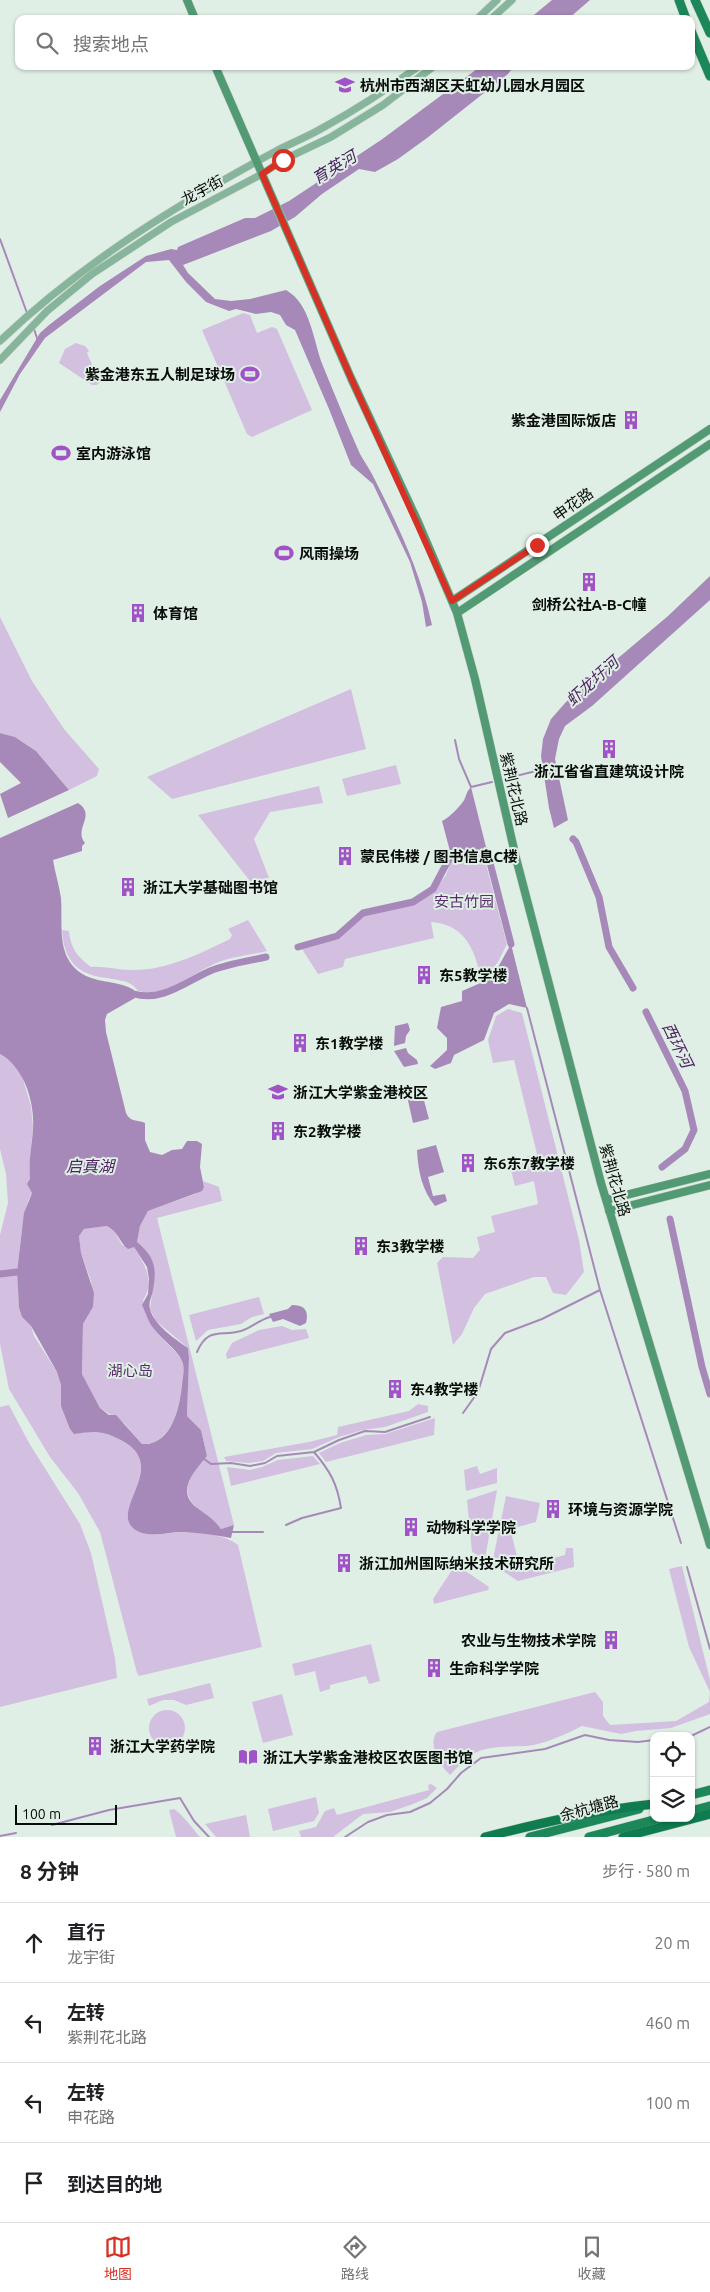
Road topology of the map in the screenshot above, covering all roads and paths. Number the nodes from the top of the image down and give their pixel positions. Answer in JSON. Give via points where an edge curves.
{"nodes":[{"id":1,"x":187,"y":0,"type":"edge"},
{"id":2,"x":497,"y":0,"type":"edge"},
{"id":3,"x":512,"y":0,"type":"edge"},
{"id":4,"x":678,"y":0,"type":"edge"},
{"id":5,"x":696,"y":0,"type":"edge"},
{"id":6,"x":193,"y":15,"type":"edge"},
{"id":7,"x":481,"y":15,"type":"edge"},
{"id":8,"x":496,"y":15,"type":"edge"},
{"id":9,"x":684,"y":15,"type":"edge"},
{"id":10,"x":710,"y":33,"type":"edge"},
{"id":11,"x":695,"y":40,"type":"edge"},
{"id":12,"x":217,"y":70,"type":"edge"},
{"id":13,"x":414,"y":70,"type":"edge"},
{"id":14,"x":429,"y":70,"type":"edge"},
{"id":15,"x":710,"y":76,"type":"edge"},
{"id":16,"x":257,"y":163,"type":"junction"},
{"id":17,"x":262,"y":174,"type":"junction"},
{"id":18,"x":0,"y":341,"type":"edge"},
{"id":19,"x":0,"y":360,"type":"edge"},
{"id":20,"x":710,"y":429,"type":"edge"},
{"id":21,"x":710,"y":444,"type":"edge"},
{"id":22,"x":452,"y":601,"type":"junction"},
{"id":23,"x":457,"y":613,"type":"junction"},
{"id":24,"x":710,"y":1174,"type":"edge"},
{"id":25,"x":710,"y":1185,"type":"edge"},
{"id":26,"x":606,"y":1200,"type":"junction"},
{"id":27,"x":609,"y":1211,"type":"junction"},
{"id":28,"x":710,"y":1545,"type":"edge"},
{"id":29,"x":710,"y":1790,"type":"edge"},
{"id":30,"x":695,"y":1794,"type":"edge"},
{"id":31,"x":650,"y":1806,"type":"edge"},
{"id":32,"x":650,"y":1806,"type":"edge"},
{"id":33,"x":710,"y":1806,"type":"edge"},
{"id":34,"x":695,"y":1809,"type":"edge"},
{"id":35,"x":710,"y":1814,"type":"edge"},
{"id":36,"x":650,"y":1821,"type":"edge"},
{"id":37,"x":485,"y":1837,"type":"edge"},
{"id":38,"x":530,"y":1837,"type":"edge"},
{"id":39,"x":589,"y":1837,"type":"edge"},
{"id":40,"x":623,"y":1837,"type":"edge"}],
"edges":[{"from":1,"to":6,"type":"main road"},
{"from":2,"to":7,"type":"street"},
{"from":3,"to":8,"type":"street"},
{"from":4,"to":9,"type":"main road"},
{"from":5,"to":10,"type":"main road"},
{"from":11,"to":15,"type":"main road"},
{"from":12,"to":16,"type":"main road","name":"紫荆花北路"},
{"from":13,"to":16,"type":"street","name":"龙宇街","via":[[377,97]]},
{"from":14,"to":17,"type":"street","name":"龙宇街","via":[[375,110]]},
{"from":16,"to":17,"type":"main road","name":"紫荆花北路"},
{"from":16,"to":18,"type":"street","name":"龙宇街","via":[[164,216],[99,259]]},
{"from":17,"to":19,"type":"street","name":"龙宇街","via":[[171,222],[92,274],[47,311]]},
{"from":17,"to":22,"type":"main road","name":"紫荆花北路"},
{"from":20,"to":22,"type":"main road","name":"申花路"},
{"from":21,"to":23,"type":"main road","name":"申花路"},
{"from":22,"to":23,"type":"main road","name":"紫荆花北路"},
{"from":23,"to":26,"type":"main road","name":"紫荆花北路","via":[[521,876]]},
{"from":24,"to":26,"type":"main road"},
{"from":25,"to":27,"type":"main road"},
{"from":26,"to":27,"type":"main road","name":"紫荆花北路"},
{"from":27,"to":28,"type":"main road","name":"紫荆花北路"},
{"from":29,"to":30,"type":"main road"},
{"from":31,"to":37,"type":"highway","via":[[586,1814]]},
{"from":32,"to":38,"type":"main road","name":"余杭塘路"},
{"from":33,"to":34,"type":"main road"},
{"from":35,"to":40,"type":"highway"},
{"from":36,"to":39,"type":"main road","name":"余杭塘路"}]}
